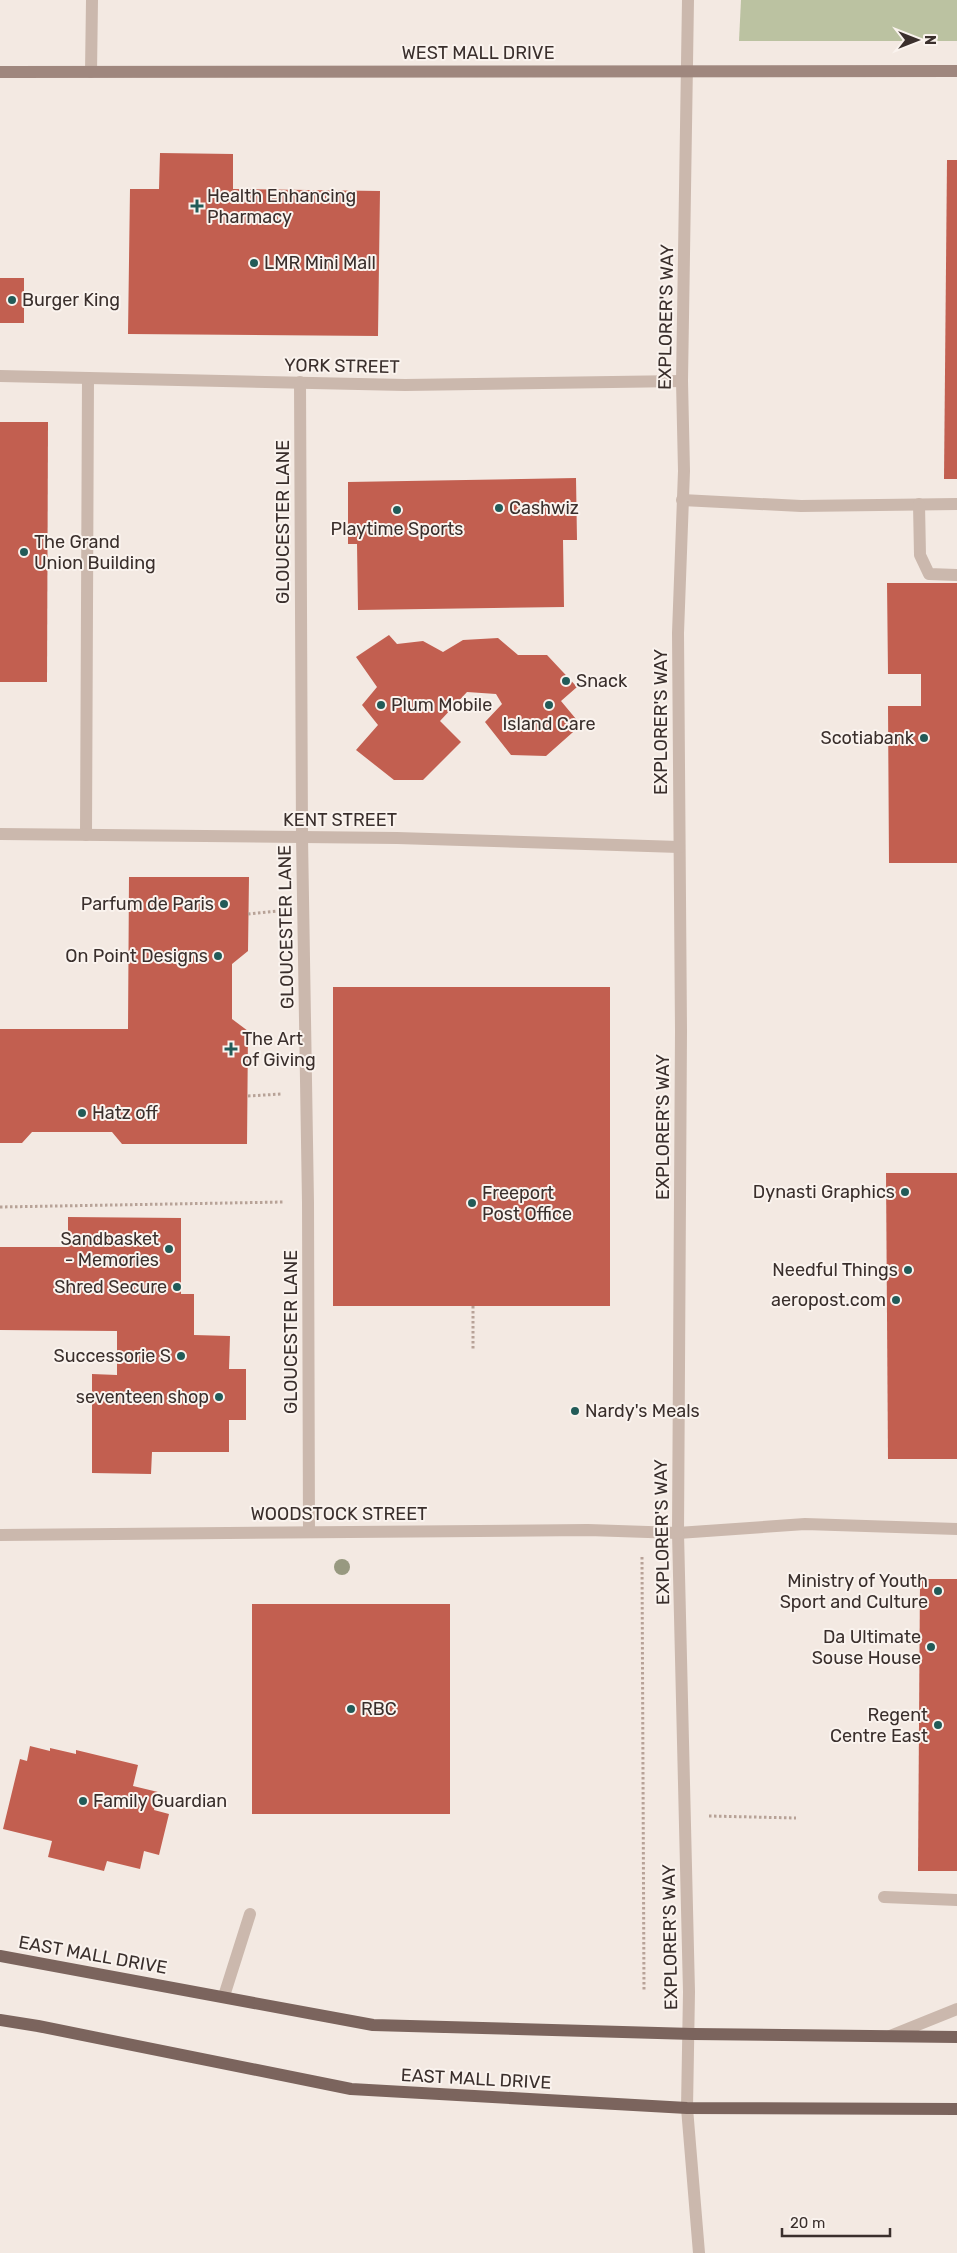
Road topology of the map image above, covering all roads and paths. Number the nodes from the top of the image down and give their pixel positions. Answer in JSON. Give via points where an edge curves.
{"nodes":[{"id":1,"x":92,"y":0,"type":"edge"},
{"id":2,"x":688,"y":0,"type":"edge"},
{"id":3,"x":688,"y":70,"type":"junction"},
{"id":4,"x":957,"y":71,"type":"edge"},
{"id":5,"x":0,"y":72,"type":"edge"},
{"id":6,"x":90,"y":72,"type":"junction"},
{"id":7,"x":0,"y":376,"type":"edge"},
{"id":8,"x":88,"y":378,"type":"junction"},
{"id":9,"x":682,"y":381,"type":"junction"},
{"id":10,"x":300,"y":382,"type":"junction"},
{"id":11,"x":682,"y":500,"type":"junction"},
{"id":12,"x":919,"y":504,"type":"junction"},
{"id":13,"x":957,"y":504,"type":"edge"},
{"id":14,"x":957,"y":575,"type":"edge"},
{"id":15,"x":0,"y":834,"type":"edge"},
{"id":16,"x":86,"y":835,"type":"junction"},
{"id":17,"x":302,"y":837,"type":"junction"},
{"id":18,"x":679,"y":847,"type":"junction"},
{"id":19,"x":306,"y":1092,"type":"junction"},
{"id":20,"x":248,"y":1096,"type":"dead end"},
{"id":21,"x":308,"y":1202,"type":"junction"},
{"id":22,"x":0,"y":1207,"type":"edge"},
{"id":23,"x":473,"y":1306,"type":"dead end"},
{"id":24,"x":473,"y":1350,"type":"dead end"},
{"id":25,"x":957,"y":1529,"type":"edge"},
{"id":26,"x":309,"y":1532,"type":"junction"},
{"id":27,"x":642,"y":1532,"type":"junction"},
{"id":28,"x":678,"y":1533,"type":"junction"},
{"id":29,"x":0,"y":1534,"type":"edge"},
{"id":30,"x":685,"y":1816,"type":"junction"},
{"id":31,"x":796,"y":1818,"type":"dead end"},
{"id":32,"x":884,"y":1897,"type":"dead end"},
{"id":33,"x":957,"y":1900,"type":"edge"},
{"id":34,"x":250,"y":1914,"type":"dead end"},
{"id":35,"x":0,"y":1956,"type":"edge"},
{"id":36,"x":644,"y":1991,"type":"dead end"},
{"id":37,"x":224,"y":1996,"type":"junction"},
{"id":38,"x":957,"y":2009,"type":"edge"},
{"id":39,"x":0,"y":2020,"type":"edge"},
{"id":40,"x":688,"y":2033,"type":"junction"},
{"id":41,"x":890,"y":2036,"type":"junction"},
{"id":42,"x":957,"y":2037,"type":"edge"},
{"id":43,"x":687,"y":2108,"type":"junction"},
{"id":44,"x":957,"y":2109,"type":"edge"},
{"id":45,"x":698,"y":2253,"type":"edge"}],
"edges":[{"from":1,"to":6,"type":"street"},
{"from":2,"to":3,"type":"street","name":"EXPLORER'S WAY"},
{"from":3,"to":4,"type":"street","name":"WEST MALL DRIVE"},
{"from":3,"to":6,"type":"street","name":"WEST MALL DRIVE"},
{"from":3,"to":9,"type":"street","name":"EXPLORER'S WAY"},
{"from":5,"to":6,"type":"street","name":"WEST MALL DRIVE"},
{"from":7,"to":8,"type":"street","name":"YORK STREET"},
{"from":8,"to":10,"type":"street","name":"YORK STREET"},
{"from":8,"to":16,"type":"street"},
{"from":9,"to":10,"type":"street","name":"YORK STREET","via":[[405,385]]},
{"from":9,"to":11,"type":"street","name":"EXPLORER'S WAY"},
{"from":10,"to":17,"type":"street","name":"GLOUCESTER LANE"},
{"from":11,"to":12,"type":"street","via":[[802,506]]},
{"from":11,"to":18,"type":"street","name":"EXPLORER'S WAY","via":[[678,633]]},
{"from":12,"to":13,"type":"street"},
{"from":12,"to":14,"type":"street","via":[[920,555],[929,574]]},
{"from":15,"to":16,"type":"street","name":"KENT STREET"},
{"from":16,"to":17,"type":"street","name":"KENT STREET"},
{"from":17,"to":18,"type":"street","name":"KENT STREET"},
{"from":17,"to":19,"type":"street","name":"GLOUCESTER LANE"},
{"from":18,"to":28,"type":"street","name":"EXPLORER'S WAY"},
{"from":19,"to":20,"type":"path"},
{"from":19,"to":21,"type":"street","name":"GLOUCESTER LANE"},
{"from":21,"to":22,"type":"path"},
{"from":21,"to":26,"type":"street","name":"GLOUCESTER LANE"},
{"from":23,"to":24,"type":"path"},
{"from":25,"to":28,"type":"street","name":"WOODSTOCK STREET","via":[[805,1524]]},
{"from":26,"to":27,"type":"street","name":"WOODSTOCK STREET"},
{"from":26,"to":29,"type":"street","name":"WOODSTOCK STREET"},
{"from":27,"to":28,"type":"street","name":"WOODSTOCK STREET"},
{"from":27,"to":36,"type":"path"},
{"from":28,"to":30,"type":"street","name":"EXPLORER'S WAY"},
{"from":30,"to":31,"type":"path"},
{"from":30,"to":40,"type":"street","name":"EXPLORER'S WAY"},
{"from":32,"to":33,"type":"street"},
{"from":34,"to":37,"type":"street"},
{"from":35,"to":37,"type":"main road","name":"EAST MALL DRIVE"},
{"from":37,"to":40,"type":"main road","name":"EAST MALL DRIVE","via":[[373,2025]]},
{"from":38,"to":41,"type":"street"},
{"from":39,"to":43,"type":"main road","name":"EAST MALL DRIVE","via":[[351,2089]]},
{"from":40,"to":41,"type":"main road","name":"EAST MALL DRIVE"},
{"from":40,"to":43,"type":"street","name":"EXPLORER'S WAY"},
{"from":41,"to":42,"type":"main road","name":"EAST MALL DRIVE"},
{"from":43,"to":44,"type":"main road","name":"EAST MALL DRIVE"},
{"from":43,"to":45,"type":"street","name":"EXPLORER'S WAY"}]}
